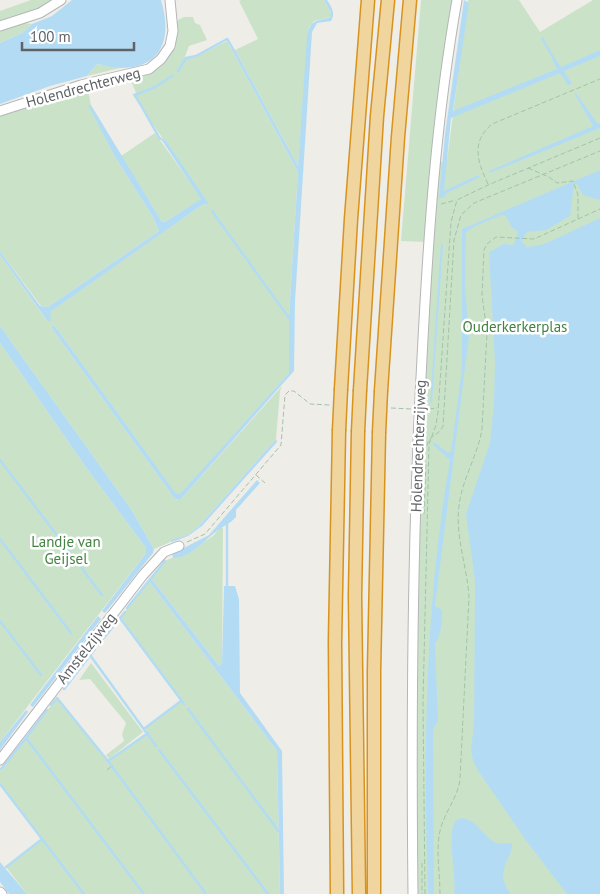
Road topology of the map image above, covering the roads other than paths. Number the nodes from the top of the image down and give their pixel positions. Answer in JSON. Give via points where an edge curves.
{"nodes":[{"id":1,"x":61,"y":0,"type":"edge"},
{"id":2,"x":170,"y":0,"type":"edge"},
{"id":3,"x":368,"y":0,"type":"edge"},
{"id":4,"x":388,"y":0,"type":"edge"},
{"id":5,"x":410,"y":0,"type":"edge"},
{"id":6,"x":457,"y":0,"type":"edge"},
{"id":7,"x":0,"y":26,"type":"edge"},
{"id":8,"x":0,"y":111,"type":"edge"},
{"id":9,"x":179,"y":546,"type":"road end"},
{"id":10,"x":0,"y":760,"type":"edge"},
{"id":11,"x":375,"y":848,"type":"junction"},
{"id":12,"x":337,"y":894,"type":"edge"},
{"id":13,"x":359,"y":894,"type":"edge"},
{"id":14,"x":374,"y":894,"type":"edge"},
{"id":15,"x":380,"y":894,"type":"edge"},
{"id":16,"x":413,"y":894,"type":"edge"}],
"edges":[{"from":1,"to":7,"type":"street","via":[[40,13]]},
{"from":2,"to":8,"type":"street","name":"Holendrechterweg","via":[[173,31],[170,46],[162,60],[149,69],[81,85]]},
{"from":3,"to":12,"type":"highway","bridge":true,"via":[[339,431],[335,642]]},
{"from":4,"to":13,"type":"highway","bridge":true,"via":[[377,116],[358,432],[355,596]]},
{"from":5,"to":11,"type":"highway","bridge":true,"via":[[397,146],[379,433],[374,680]]},
{"from":6,"to":16,"type":"street","name":"Holendrechterzijweg","via":[[439,121],[419,409],[412,680]]},
{"from":9,"to":10,"type":"street","name":"Amstelzijweg","via":[[164,552],[143,575]]},
{"from":11,"to":14,"type":"highway"},
{"from":11,"to":15,"type":"highway"}]}
